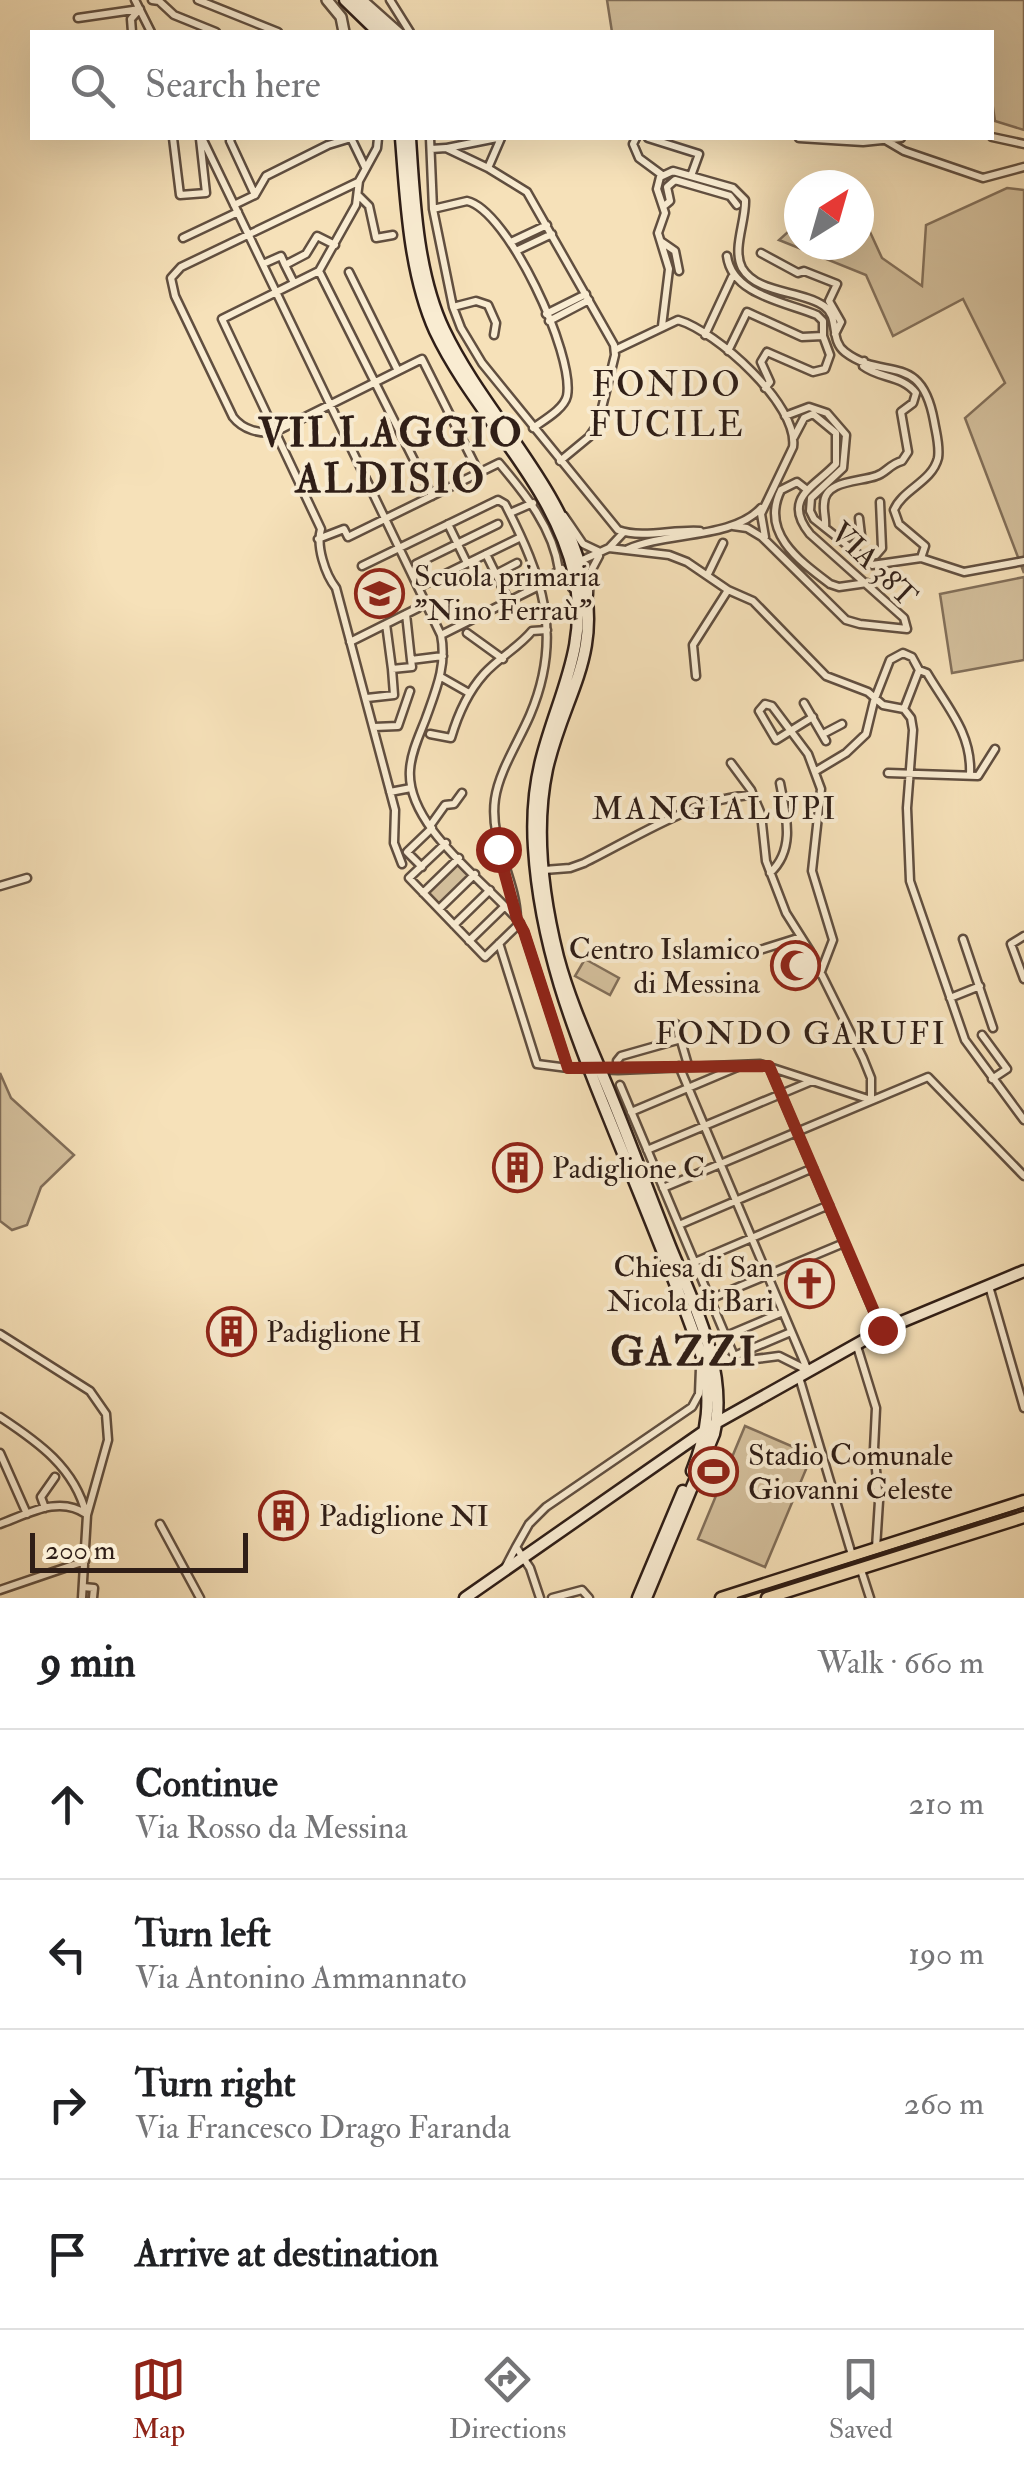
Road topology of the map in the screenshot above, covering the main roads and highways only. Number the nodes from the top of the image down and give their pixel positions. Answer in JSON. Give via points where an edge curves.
{"nodes":[{"id":1,"x":342,"y":0,"type":"edge"},
{"id":2,"x":361,"y":0,"type":"edge"},
{"id":3,"x":373,"y":30,"type":"edge"},
{"id":4,"x":387,"y":30,"type":"edge"},
{"id":5,"x":401,"y":140,"type":"edge"},
{"id":6,"x":410,"y":140,"type":"edge"},
{"id":7,"x":575,"y":564,"type":"junction"},
{"id":8,"x":594,"y":1070,"type":"junction"},
{"id":9,"x":1024,"y":1271,"type":"edge"},
{"id":10,"x":710,"y":1424,"type":"junction"},
{"id":11,"x":1024,"y":1500,"type":"edge"},
{"id":12,"x":1024,"y":1517,"type":"edge"},
{"id":13,"x":465,"y":1598,"type":"edge"},
{"id":14,"x":638,"y":1598,"type":"edge"},
{"id":15,"x":646,"y":1598,"type":"edge"},
{"id":16,"x":720,"y":1598,"type":"edge"},
{"id":17,"x":766,"y":1598,"type":"edge"}],
"edges":[{"from":1,"to":3,"type":"main road"},
{"from":2,"to":4,"type":"main road"},
{"from":5,"to":7,"type":"main road","via":[[414,250],[432,324]]},
{"from":6,"to":7,"type":"main road","via":[[422,248],[443,328],[553,502]]},
{"from":7,"to":8,"type":"main road","via":[[574,660],[538,772],[534,846],[552,964]]},
{"from":7,"to":8,"type":"main road","via":[[589,629],[544,784],[541,824],[560,962]]},
{"from":8,"to":10,"type":"main road","via":[[702,1356]]},
{"from":8,"to":10,"type":"main road","via":[[708,1345],[716,1387]]},
{"from":9,"to":10,"type":"main road","via":[[882,1330]]},
{"from":10,"to":13,"type":"main road","via":[[519,1552]]},
{"from":10,"to":14,"type":"main road"},
{"from":10,"to":15,"type":"main road"},
{"from":11,"to":16,"type":"main road"},
{"from":12,"to":17,"type":"main road"}]}
